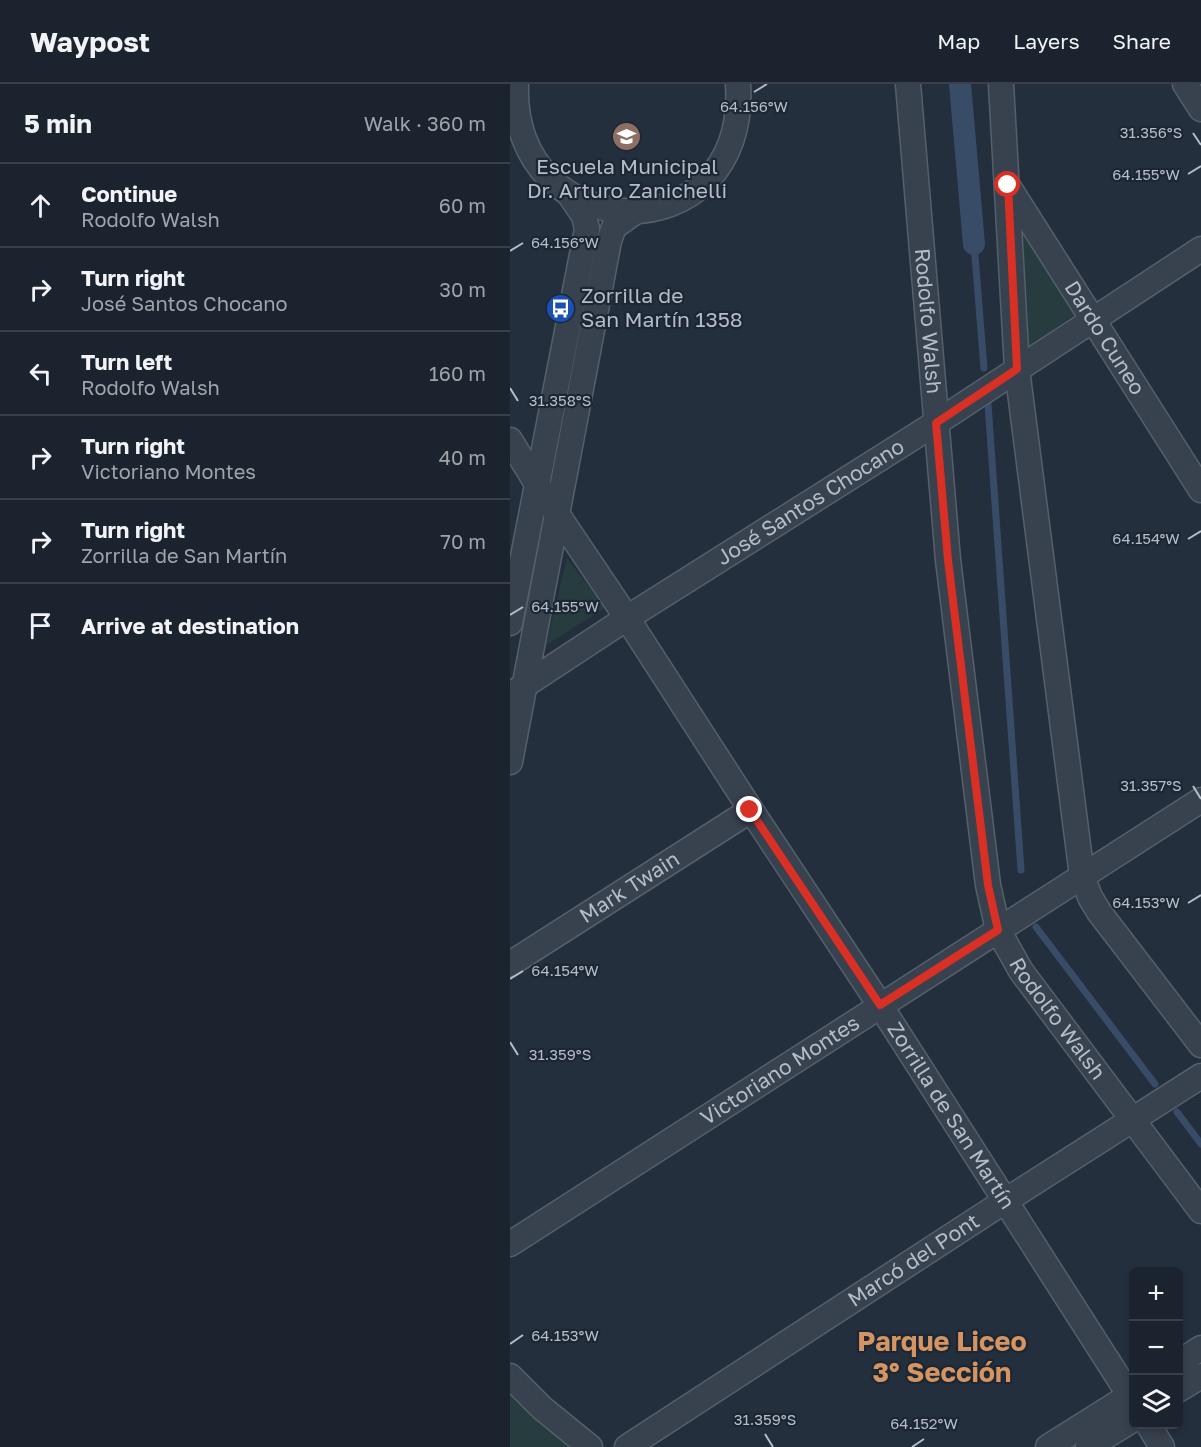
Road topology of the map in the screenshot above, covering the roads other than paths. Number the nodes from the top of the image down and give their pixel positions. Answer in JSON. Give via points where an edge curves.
{"nodes":[{"id":1,"x":516,"y":84,"type":"edge"},
{"id":2,"x":738,"y":84,"type":"edge"},
{"id":3,"x":908,"y":84,"type":"edge"},
{"id":4,"x":1001,"y":84,"type":"edge"},
{"id":5,"x":1185,"y":84,"type":"edge"},
{"id":6,"x":1201,"y":109,"type":"edge"},
{"id":7,"x":1008,"y":185,"type":"junction"},
{"id":8,"x":571,"y":197,"type":"junction"},
{"id":9,"x":635,"y":212,"type":"junction"},
{"id":10,"x":1201,"y":249,"type":"edge"},
{"id":11,"x":1094,"y":320,"type":"junction"},
{"id":12,"x":1017,"y":369,"type":"junction"},
{"id":13,"x":936,"y":423,"type":"junction"},
{"id":14,"x":510,"y":440,"type":"edge"},
{"id":15,"x":537,"y":484,"type":"junction"},
{"id":16,"x":1201,"y":490,"type":"edge"},
{"id":17,"x":556,"y":513,"type":"junction"},
{"id":18,"x":627,"y":618,"type":"junction"},
{"id":19,"x":510,"y":623,"type":"edge"},
{"id":20,"x":517,"y":690,"type":"edge"},
{"id":21,"x":510,"y":762,"type":"edge"},
{"id":22,"x":1201,"y":800,"type":"edge"},
{"id":23,"x":750,"y":810,"type":"junction"},
{"id":24,"x":1082,"y":876,"type":"junction"},
{"id":25,"x":998,"y":930,"type":"junction"},
{"id":26,"x":510,"y":964,"type":"edge"},
{"id":27,"x":880,"y":1005,"type":"junction"},
{"id":28,"x":1201,"y":1045,"type":"edge"},
{"id":29,"x":1201,"y":1076,"type":"edge"},
{"id":30,"x":1132,"y":1119,"type":"junction"},
{"id":31,"x":1005,"y":1201,"type":"junction"},
{"id":32,"x":1201,"y":1211,"type":"edge"},
{"id":33,"x":510,"y":1244,"type":"edge"},
{"id":34,"x":1201,"y":1348,"type":"edge"},
{"id":35,"x":1183,"y":1360,"type":"edge"},
{"id":36,"x":510,"y":1376,"type":"edge"},
{"id":37,"x":1201,"y":1376,"type":"edge"},
{"id":38,"x":1183,"y":1387,"type":"edge"},
{"id":39,"x":1129,"y":1397,"type":"edge"},
{"id":40,"x":1129,"y":1404,"type":"edge"},
{"id":41,"x":1129,"y":1405,"type":"edge"},
{"id":42,"x":1151,"y":1429,"type":"edge"},
{"id":43,"x":590,"y":1447,"type":"edge"},
{"id":44,"x":627,"y":1447,"type":"edge"},
{"id":45,"x":1048,"y":1447,"type":"edge"},
{"id":46,"x":1088,"y":1447,"type":"edge"},
{"id":47,"x":1162,"y":1447,"type":"edge"}],
"edges":[{"from":1,"to":8,"type":"street","via":[[517,124],[525,146],[536,166]]},
{"from":2,"to":9,"type":"street","via":[[736,129],[715,170],[680,200]]},
{"from":3,"to":13,"type":"street","name":"Rodolfo Walsh"},
{"from":4,"to":7,"type":"street"},
{"from":5,"to":6,"type":"street"},
{"from":7,"to":11,"type":"street","name":"Dardo Cuneo"},
{"from":7,"to":12,"type":"street"},
{"from":8,"to":9,"type":"street","via":[[591,207]]},
{"from":8,"to":15,"type":"street","via":[[584,216],[587,229]]},
{"from":9,"to":17,"type":"street","via":[[614,227],[609,241]]},
{"from":10,"to":11,"type":"street","name":"José Santos Chocano"},
{"from":11,"to":12,"type":"street","name":"José Santos Chocano"},
{"from":11,"to":16,"type":"street","name":"Dardo Cuneo"},
{"from":12,"to":13,"type":"street","name":"José Santos Chocano"},
{"from":12,"to":24,"type":"street"},
{"from":13,"to":18,"type":"street","name":"José Santos Chocano"},
{"from":13,"to":25,"type":"street","name":"Rodolfo Walsh","via":[[948,560],[988,885]]},
{"from":14,"to":15,"type":"street","name":"Zorrilla de San Martín"},
{"from":15,"to":17,"type":"street","name":"Zorrilla de San Martín"},
{"from":15,"to":19,"type":"street"},
{"from":17,"to":18,"type":"street","name":"Zorrilla de San Martín"},
{"from":17,"to":20,"type":"street"},
{"from":18,"to":20,"type":"street","name":"José Santos Chocano"},
{"from":18,"to":23,"type":"street","name":"Zorrilla de San Martín"},
{"from":20,"to":21,"type":"street"},
{"from":22,"to":24,"type":"street","name":"Victoriano Montes"},
{"from":23,"to":26,"type":"street","name":"Mark Twain"},
{"from":23,"to":27,"type":"street","name":"Zorrilla de San Martín"},
{"from":24,"to":25,"type":"street","name":"Victoriano Montes"},
{"from":24,"to":28,"type":"street","via":[[1099,912]]},
{"from":25,"to":27,"type":"street","name":"Victoriano Montes"},
{"from":25,"to":30,"type":"street","name":"Rodolfo Walsh","via":[[1022,971]]},
{"from":27,"to":31,"type":"street","name":"Zorrilla de San Martín"},
{"from":27,"to":33,"type":"street","name":"Victoriano Montes"},
{"from":29,"to":30,"type":"street","name":"Marcó del Pont"},
{"from":30,"to":31,"type":"street","name":"Marcó del Pont"},
{"from":30,"to":32,"type":"street","name":"Rodolfo Walsh"},
{"from":31,"to":39,"type":"street","name":"Zorrilla de San Martín"},
{"from":31,"to":44,"type":"street","name":"Marcó del Pont"},
{"from":34,"to":35,"type":"street"},
{"from":36,"to":43,"type":"street"},
{"from":37,"to":38,"type":"street"},
{"from":40,"to":45,"type":"street"},
{"from":41,"to":46,"type":"street"},
{"from":42,"to":47,"type":"street"}]}
